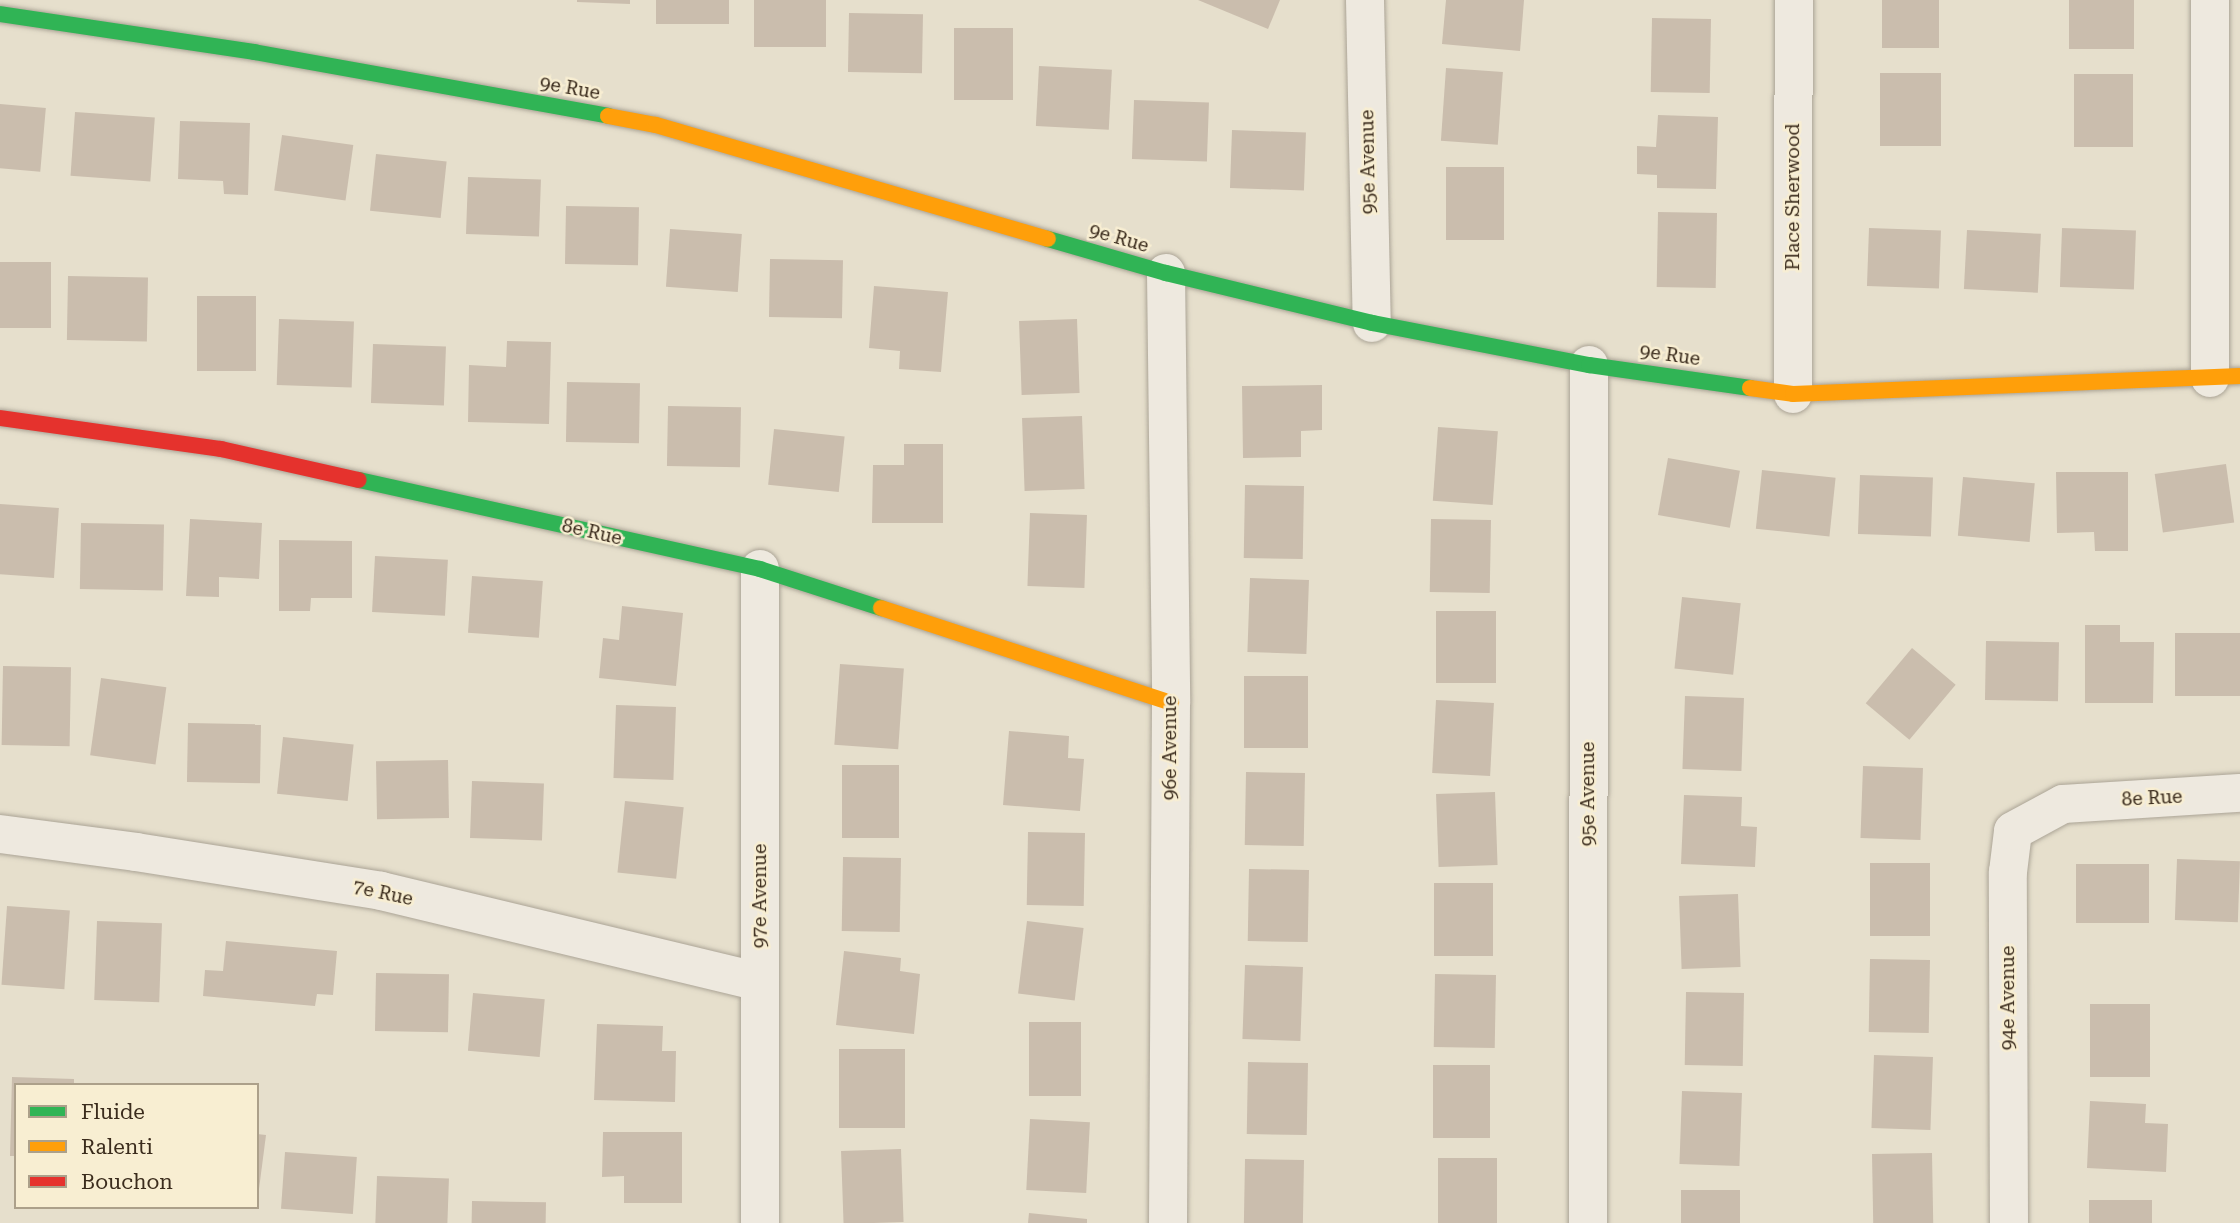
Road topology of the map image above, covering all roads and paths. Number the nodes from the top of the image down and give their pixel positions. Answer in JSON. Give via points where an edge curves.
{"nodes":[{"id":1,"x":1365,"y":0,"type":"edge"},
{"id":2,"x":1794,"y":0,"type":"edge"},
{"id":3,"x":2210,"y":0,"type":"edge"},
{"id":4,"x":0,"y":14,"type":"edge"},
{"id":5,"x":1166,"y":273,"type":"junction"},
{"id":6,"x":1372,"y":323,"type":"junction"},
{"id":7,"x":1589,"y":365,"type":"junction"},
{"id":8,"x":2225,"y":377,"type":"edge"},
{"id":9,"x":1793,"y":394,"type":"junction"},
{"id":10,"x":0,"y":418,"type":"edge"},
{"id":11,"x":760,"y":569,"type":"junction"},
{"id":12,"x":1171,"y":703,"type":"junction"},
{"id":13,"x":2240,"y":793,"type":"edge"},
{"id":14,"x":2063,"y":804,"type":"joint"},
{"id":15,"x":0,"y":834,"type":"edge"},
{"id":16,"x":759,"y":982,"type":"junction"},
{"id":17,"x":760,"y":1223,"type":"edge"},
{"id":18,"x":1168,"y":1223,"type":"edge"},
{"id":19,"x":1588,"y":1223,"type":"edge"},
{"id":20,"x":2009,"y":1223,"type":"edge"}],
"edges":[{"from":1,"to":6,"type":"street","name":"95e Avenue"},
{"from":2,"to":9,"type":"street","name":"Place Sherwood"},
{"from":3,"to":8,"type":"street"},
{"from":4,"to":5,"type":"street","name":"9e Rue","via":[[254,52],[656,125]]},
{"from":5,"to":6,"type":"street","name":"9e Rue"},
{"from":5,"to":12,"type":"street","name":"96e Avenue"},
{"from":6,"to":7,"type":"street","name":"9e Rue"},
{"from":7,"to":9,"type":"street","name":"9e Rue"},
{"from":7,"to":19,"type":"street","name":"95e Avenue"},
{"from":8,"to":9,"type":"street","name":"9e Rue"},
{"from":10,"to":11,"type":"street","name":"8e Rue","via":[[220,449]]},
{"from":11,"to":12,"type":"street","name":"8e Rue"},
{"from":11,"to":16,"type":"street","name":"97e Avenue"},
{"from":12,"to":18,"type":"street","name":"96e Avenue"},
{"from":13,"to":14,"type":"street","name":"8e Rue"},
{"from":14,"to":20,"type":"street","name":"94e Avenue","via":[[2013,831],[2008,872]]},
{"from":15,"to":16,"type":"street","name":"7e Rue","via":[[381,891]]},
{"from":16,"to":17,"type":"street","name":"97e Avenue"}]}
